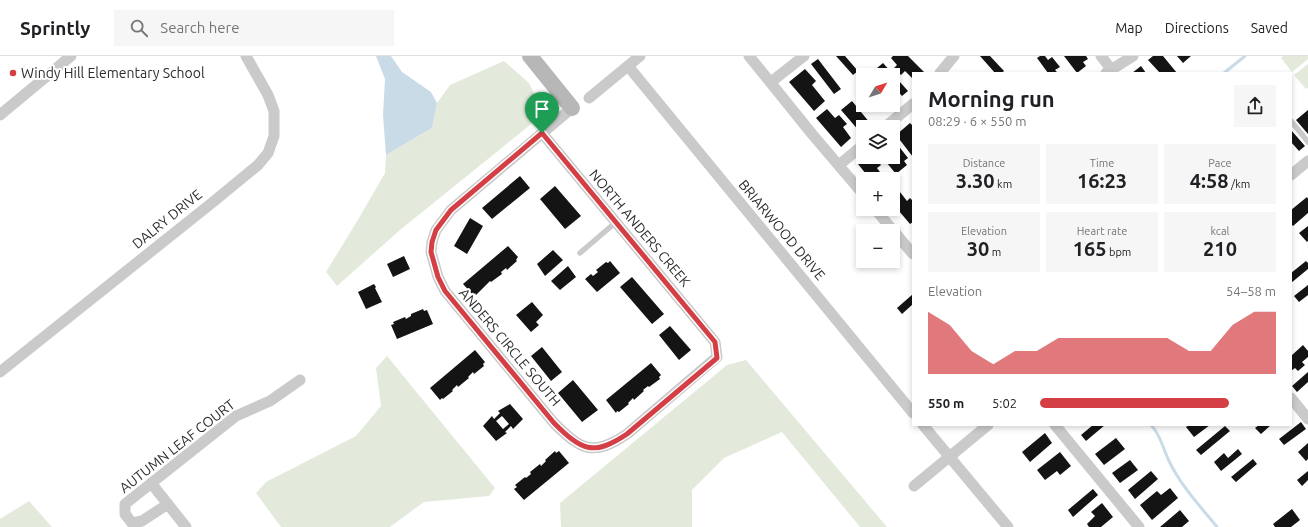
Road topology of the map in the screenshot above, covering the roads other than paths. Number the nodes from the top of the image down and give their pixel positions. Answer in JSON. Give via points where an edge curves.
{"nodes":[{"id":1,"x":71,"y":56,"type":"edge"},
{"id":2,"x":246,"y":56,"type":"edge"},
{"id":3,"x":530,"y":56,"type":"edge"},
{"id":4,"x":640,"y":56,"type":"edge"},
{"id":5,"x":749,"y":56,"type":"edge"},
{"id":6,"x":804,"y":56,"type":"edge"},
{"id":7,"x":954,"y":56,"type":"edge"},
{"id":8,"x":1101,"y":56,"type":"edge"},
{"id":9,"x":1133,"y":56,"type":"edge"},
{"id":10,"x":628,"y":66,"type":"junction"},
{"id":11,"x":1109,"y":71,"type":"edge"},
{"id":12,"x":941,"y":72,"type":"edge"},
{"id":13,"x":771,"y":82,"type":"junction"},
{"id":14,"x":589,"y":98,"type":"dead end"},
{"id":15,"x":912,"y":105,"type":"edge"},
{"id":16,"x":572,"y":108,"type":"joint"},
{"id":17,"x":2,"y":109,"type":"edge"},
{"id":18,"x":894,"y":120,"type":"edge"},
{"id":19,"x":1292,"y":122,"type":"edge"},
{"id":20,"x":542,"y":133,"type":"junction"},
{"id":21,"x":1308,"y":142,"type":"edge"},
{"id":22,"x":856,"y":151,"type":"edge"},
{"id":23,"x":1308,"y":161,"type":"edge"},
{"id":24,"x":839,"y":165,"type":"junction"},
{"id":25,"x":1292,"y":174,"type":"edge"},
{"id":26,"x":856,"y":186,"type":"edge"},
{"id":27,"x":881,"y":216,"type":"edge"},
{"id":28,"x":616,"y":222,"type":"junction"},
{"id":29,"x":911,"y":248,"type":"edge"},
{"id":30,"x":580,"y":253,"type":"dead end"},
{"id":31,"x":0,"y":372,"type":"edge"},
{"id":32,"x":300,"y":380,"type":"dead end"},
{"id":33,"x":1292,"y":399,"type":"edge"},
{"id":34,"x":912,"y":412,"type":"edge"},
{"id":35,"x":1308,"y":419,"type":"edge"},
{"id":36,"x":924,"y":426,"type":"edge"},
{"id":37,"x":987,"y":426,"type":"edge"},
{"id":38,"x":1056,"y":426,"type":"edge"},
{"id":39,"x":594,"y":448,"type":"joint"},
{"id":40,"x":949,"y":456,"type":"junction"},
{"id":41,"x":151,"y":483,"type":"junction"},
{"id":42,"x":914,"y":486,"type":"dead end"},
{"id":43,"x":168,"y":504,"type":"junction"},
{"id":44,"x":186,"y":527,"type":"edge"},
{"id":45,"x":1008,"y":527,"type":"edge"},
{"id":46,"x":1139,"y":527,"type":"edge"}],
"edges":[{"from":1,"to":17,"type":"street"},
{"from":2,"to":31,"type":"street","name":"DALRY DRIVE","via":[[274,111],[274,136],[268,153],[258,165],[213,202]]},
{"from":3,"to":16,"type":"street"},
{"from":4,"to":10,"type":"street"},
{"from":5,"to":13,"type":"street"},
{"from":6,"to":13,"type":"street"},
{"from":7,"to":12,"type":"street"},
{"from":8,"to":11,"type":"street"},
{"from":9,"to":11,"type":"street"},
{"from":10,"to":14,"type":"street"},
{"from":10,"to":34,"type":"street","name":"BRIARWOOD DRIVE"},
{"from":13,"to":24,"type":"street"},
{"from":15,"to":18,"type":"street"},
{"from":16,"to":20,"type":"street"},
{"from":19,"to":21,"type":"lane"},
{"from":20,"to":28,"type":"street","name":"NORTH ANDERS CREEK"},
{"from":20,"to":39,"type":"street","name":"ANDERS CIRCLE SOUTH","via":[[451,210],[436,230],[431,252],[445,291],[554,423],[577,444]]},
{"from":22,"to":24,"type":"street"},
{"from":23,"to":25,"type":"street"},
{"from":24,"to":26,"type":"street"},
{"from":27,"to":29,"type":"street"},
{"from":28,"to":30,"type":"lane"},
{"from":28,"to":39,"type":"street","name":"NORTH ANDERS CREEK","via":[[715,342],[717,358],[627,434],[605,447]]},
{"from":32,"to":41,"type":"street","name":"AUTUMN LEAF COURT","via":[[270,401],[236,416]]},
{"from":33,"to":35,"type":"street"},
{"from":36,"to":40,"type":"street"},
{"from":37,"to":40,"type":"street"},
{"from":38,"to":46,"type":"street"},
{"from":40,"to":42,"type":"street"},
{"from":40,"to":45,"type":"street"},
{"from":41,"to":43,"type":"street"},
{"from":41,"to":43,"type":"street","name":"AUTUMN LEAF COURT","via":[[125,504],[125,514],[132,523],[142,521]]},
{"from":43,"to":44,"type":"street"}]}
